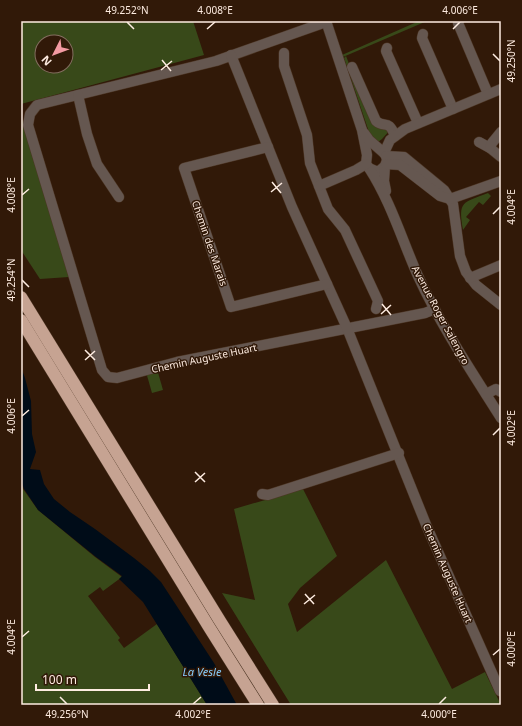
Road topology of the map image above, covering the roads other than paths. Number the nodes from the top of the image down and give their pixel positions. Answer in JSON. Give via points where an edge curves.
{"nodes":[{"id":1,"x":459,"y":21,"type":"edge"},
{"id":2,"x":326,"y":22,"type":"edge"},
{"id":3,"x":423,"y":34,"type":"dead end"},
{"id":4,"x":387,"y":48,"type":"dead end"},
{"id":5,"x":284,"y":54,"type":"dead end"},
{"id":6,"x":231,"y":55,"type":"junction"},
{"id":7,"x":352,"y":67,"type":"dead end"},
{"id":8,"x":501,"y":89,"type":"edge"},
{"id":9,"x":488,"y":94,"type":"junction"},
{"id":10,"x":78,"y":95,"type":"junction"},
{"id":11,"x":453,"y":109,"type":"junction"},
{"id":12,"x":418,"y":123,"type":"junction"},
{"id":13,"x":362,"y":130,"type":"junction"},
{"id":14,"x":501,"y":132,"type":"edge"},
{"id":15,"x":395,"y":136,"type":"junction"},
{"id":16,"x":479,"y":142,"type":"dead end"},
{"id":17,"x":268,"y":147,"type":"junction"},
{"id":18,"x":490,"y":148,"type":"junction"},
{"id":19,"x":501,"y":157,"type":"edge"},
{"id":20,"x":384,"y":158,"type":"junction"},
{"id":21,"x":367,"y":163,"type":"junction"},
{"id":22,"x":501,"y":181,"type":"edge"},
{"id":23,"x":319,"y":186,"type":"junction"},
{"id":24,"x":119,"y":197,"type":"dead end"},
{"id":25,"x":450,"y":199,"type":"junction"},
{"id":26,"x":390,"y":207,"type":"junction"},
{"id":27,"x":501,"y":265,"type":"edge"},
{"id":28,"x":470,"y":278,"type":"junction"},
{"id":29,"x":327,"y":284,"type":"junction"},
{"id":30,"x":21,"y":297,"type":"edge"},
{"id":31,"x":501,"y":306,"type":"edge"},
{"id":32,"x":376,"y":308,"type":"dead end"},
{"id":33,"x":435,"y":309,"type":"junction"},
{"id":34,"x":21,"y":320,"type":"edge"},
{"id":35,"x":347,"y":328,"type":"junction"},
{"id":36,"x":501,"y":392,"type":"edge"},
{"id":37,"x":486,"y":394,"type":"junction"},
{"id":38,"x":501,"y":418,"type":"edge"},
{"id":39,"x":399,"y":454,"type":"junction"},
{"id":40,"x":262,"y":494,"type":"dead end"},
{"id":41,"x":500,"y":691,"type":"edge"},
{"id":42,"x":258,"y":705,"type":"edge"},
{"id":43,"x":273,"y":705,"type":"edge"}],
"edges":[{"from":1,"to":9,"type":"street"},
{"from":2,"to":6,"type":"street"},
{"from":2,"to":13,"type":"street","name":"Avenue Roger Salengro"},
{"from":3,"to":11,"type":"street","via":[[422,38]]},
{"from":4,"to":12,"type":"street","via":[[386,51]]},
{"from":5,"to":23,"type":"street","via":[[284,66],[307,135],[310,163]]},
{"from":6,"to":10,"type":"street","via":[[216,61]]},
{"from":6,"to":17,"type":"street"},
{"from":7,"to":15,"type":"street","via":[[376,121],[389,124]]},
{"from":8,"to":9,"type":"street"},
{"from":9,"to":11,"type":"street"},
{"from":10,"to":24,"type":"street","via":[[97,164]]},
{"from":10,"to":35,"type":"street","name":"Chemin Auguste Huart","via":[[37,105],[30,114],[28,125],[102,370],[108,377],[117,378],[177,362]]},
{"from":11,"to":12,"type":"street"},
{"from":12,"to":15,"type":"street"},
{"from":13,"to":20,"type":"street","name":"Avenue Roger Salengro"},
{"from":13,"to":21,"type":"street","name":"Avenue Roger Salengro"},
{"from":14,"to":18,"type":"street"},
{"from":15,"to":20,"type":"street","via":[[390,140]]},
{"from":16,"to":18,"type":"street"},
{"from":17,"to":29,"type":"street"},
{"from":17,"to":29,"type":"street","name":"Chemin des Marais","via":[[184,168],[231,307]]},
{"from":18,"to":19,"type":"street"},
{"from":20,"to":21,"type":"street","via":[[372,150]]},
{"from":20,"to":21,"type":"street","via":[[379,171],[372,170]]},
{"from":20,"to":25,"type":"street","via":[[400,165],[440,196]]},
{"from":20,"to":26,"type":"street","name":"Avenue Roger Salengro","via":[[384,181]]},
{"from":21,"to":23,"type":"street"},
{"from":21,"to":26,"type":"street","name":"Avenue Roger Salengro"},
{"from":22,"to":25,"type":"street"},
{"from":23,"to":32,"type":"street","via":[[328,209],[345,230],[378,301]]},
{"from":25,"to":28,"type":"street","via":[[453,204],[460,256]]},
{"from":26,"to":33,"type":"street","name":"Avenue Roger Salengro","via":[[403,243]]},
{"from":27,"to":28,"type":"street"},
{"from":28,"to":31,"type":"street"},
{"from":29,"to":35,"type":"street"},
{"from":30,"to":43,"type":"highway"},
{"from":33,"to":35,"type":"street","name":"Chemin Auguste Huart"},
{"from":33,"to":37,"type":"street","name":"Avenue Roger Salengro"},
{"from":34,"to":42,"type":"highway"},
{"from":35,"to":39,"type":"street","name":"Chemin Auguste Huart"},
{"from":36,"to":37,"type":"street","via":[[496,389]]},
{"from":37,"to":38,"type":"street","name":"Avenue Roger Salengro"},
{"from":39,"to":40,"type":"street","via":[[268,495]]},
{"from":39,"to":41,"type":"street","name":"Chemin Auguste Huart","via":[[427,527]]}]}
